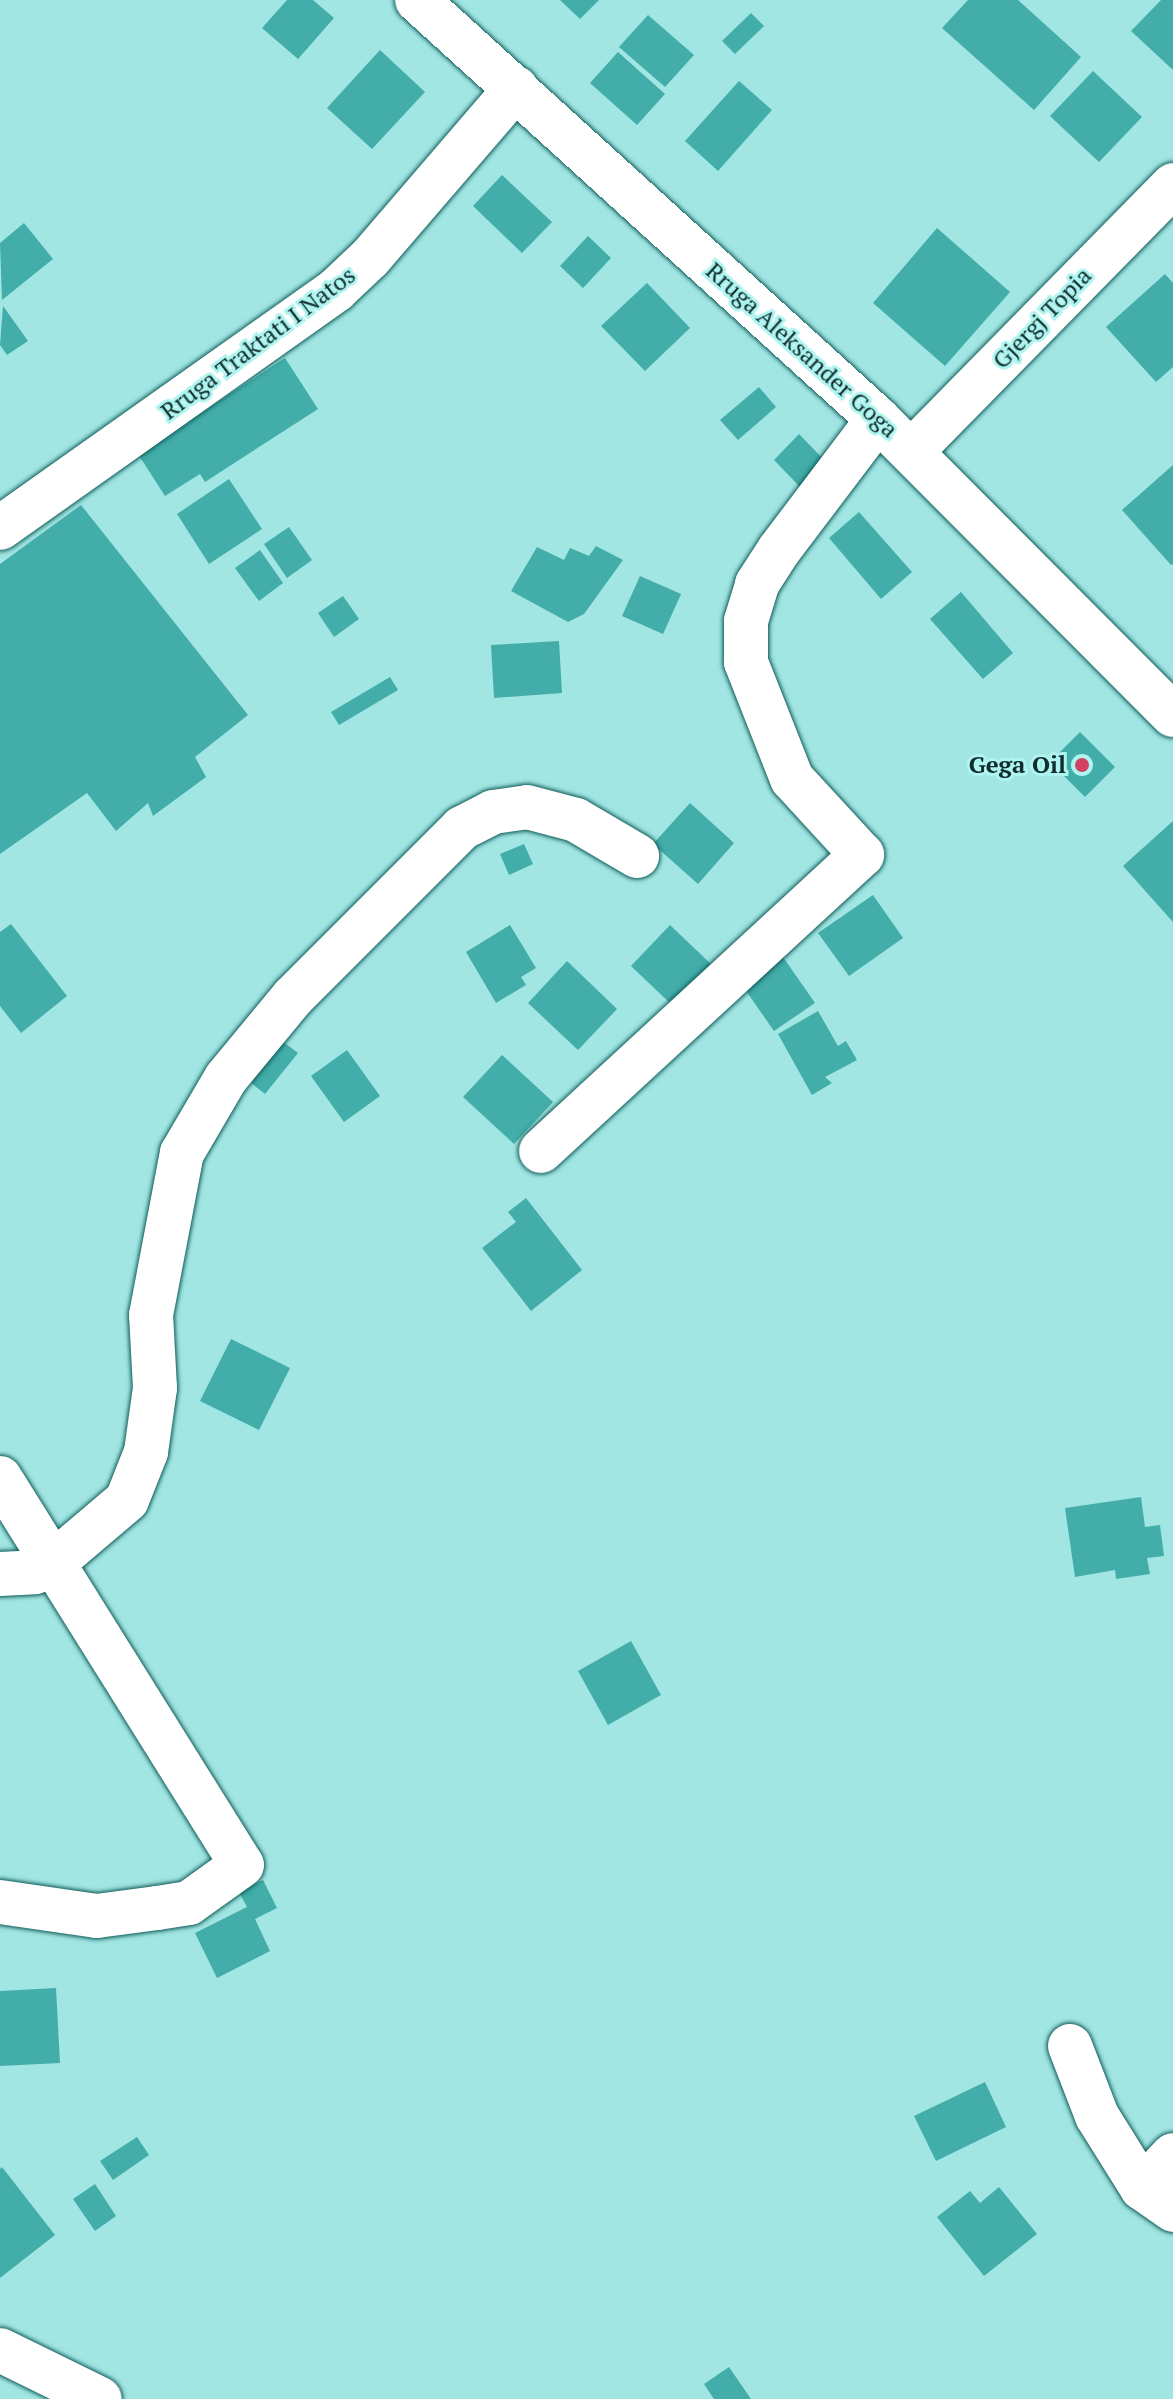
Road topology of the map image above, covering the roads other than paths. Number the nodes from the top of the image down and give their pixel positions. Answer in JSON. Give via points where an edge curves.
{"nodes":[{"id":1,"x":417,"y":0,"type":"edge"},
{"id":2,"x":516,"y":88,"type":"junction"},
{"id":3,"x":1173,"y":185,"type":"edge"},
{"id":4,"x":878,"y":419,"type":"junction"},
{"id":5,"x":912,"y":451,"type":"junction"},
{"id":6,"x":0,"y":528,"type":"edge"},
{"id":7,"x":1173,"y":715,"type":"edge"},
{"id":8,"x":637,"y":856,"type":"dead end"},
{"id":9,"x":541,"y":1151,"type":"dead end"},
{"id":10,"x":0,"y":1478,"type":"edge"},
{"id":11,"x":53,"y":1563,"type":"junction"},
{"id":12,"x":0,"y":1574,"type":"edge"},
{"id":13,"x":0,"y":1902,"type":"edge"},
{"id":14,"x":1070,"y":2046,"type":"dead end"},
{"id":15,"x":1173,"y":2155,"type":"edge"},
{"id":16,"x":1158,"y":2199,"type":"edge"},
{"id":17,"x":0,"y":2350,"type":"edge"},
{"id":18,"x":100,"y":2399,"type":"edge"}],
"edges":[{"from":1,"to":2,"type":"street","name":"Rruga Aleksander Goga"},
{"from":2,"to":4,"type":"street","name":"Rruga Aleksander Goga"},
{"from":2,"to":6,"type":"street","name":"Rruga Traktati I Natos","via":[[370,258],[336,290]]},
{"from":3,"to":5,"type":"street","name":"Gjergj Topia"},
{"from":4,"to":5,"type":"street","name":"Rruga Aleksander Goga"},
{"from":4,"to":9,"type":"street","via":[[779,550],[757,584],[746,621],[746,662],[792,779],[862,855]]},
{"from":5,"to":7,"type":"street","name":"Rruga Aleksander Goga"},
{"from":8,"to":11,"type":"street","via":[[576,820],[527,807],[493,812],[462,828],[293,997],[226,1078],[182,1153],[151,1315],[155,1388],[146,1452],[127,1500]]},
{"from":10,"to":11,"type":"street"},
{"from":11,"to":12,"type":"street","via":[[35,1572]]},
{"from":11,"to":13,"type":"street","via":[[242,1865],[189,1903],[157,1908],[97,1916]]},
{"from":14,"to":16,"type":"street","via":[[1097,2116]]},
{"from":15,"to":16,"type":"street"},
{"from":17,"to":18,"type":"street"}]}
